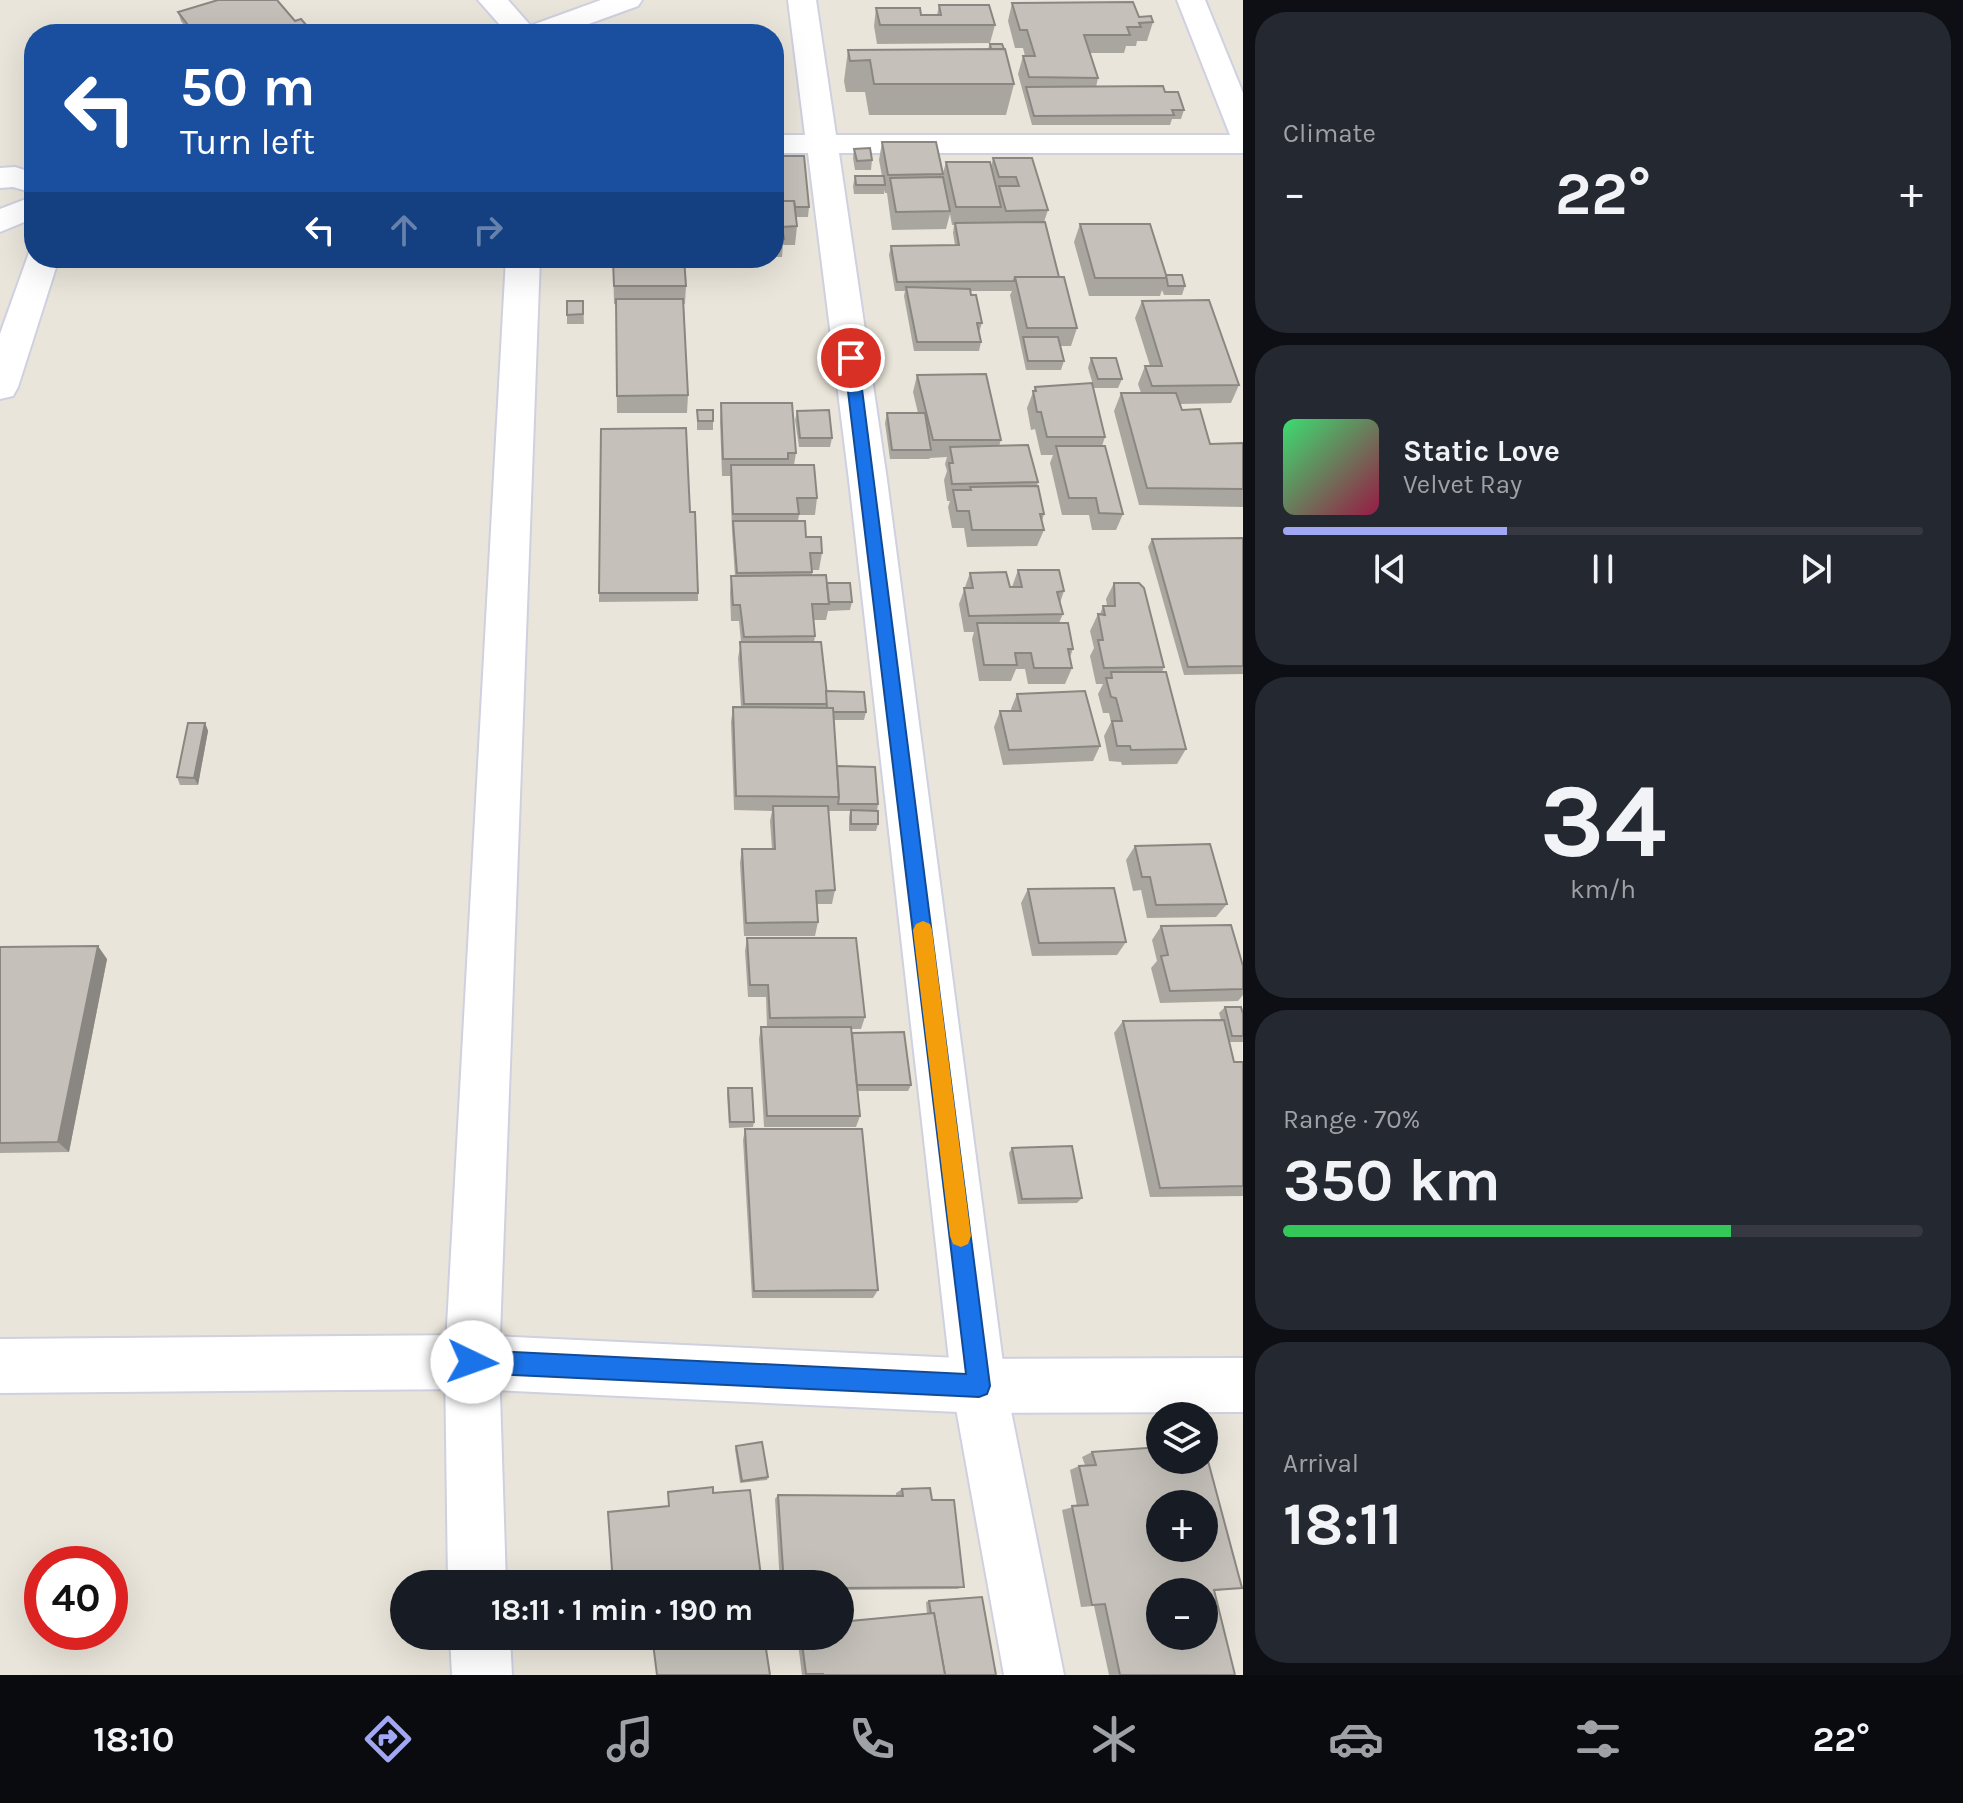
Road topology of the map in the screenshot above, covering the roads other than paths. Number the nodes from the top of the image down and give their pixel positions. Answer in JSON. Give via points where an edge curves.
{"nodes":[{"id":1,"x":492,"y":0,"type":"edge"},
{"id":2,"x":628,"y":0,"type":"edge"},
{"id":3,"x":802,"y":0,"type":"edge"},
{"id":4,"x":1191,"y":0,"type":"edge"},
{"id":5,"x":515,"y":24,"type":"edge"},
{"id":6,"x":562,"y":24,"type":"edge"},
{"id":7,"x":1243,"y":131,"type":"edge"},
{"id":8,"x":784,"y":144,"type":"edge"},
{"id":9,"x":823,"y":144,"type":"junction"},
{"id":10,"x":1243,"y":144,"type":"edge"},
{"id":11,"x":0,"y":178,"type":"edge"},
{"id":12,"x":24,"y":180,"type":"edge"},
{"id":13,"x":24,"y":211,"type":"edge"},
{"id":14,"x":0,"y":222,"type":"edge"},
{"id":15,"x":39,"y":268,"type":"edge"},
{"id":16,"x":523,"y":268,"type":"edge"},
{"id":17,"x":0,"y":387,"type":"edge"},
{"id":18,"x":472,"y":1362,"type":"junction"},
{"id":19,"x":0,"y":1366,"type":"edge"},
{"id":20,"x":1243,"y":1385,"type":"edge"},
{"id":21,"x":979,"y":1386,"type":"junction"},
{"id":22,"x":477,"y":1570,"type":"edge"},
{"id":23,"x":481,"y":1650,"type":"edge"},
{"id":24,"x":482,"y":1675,"type":"edge"},
{"id":25,"x":1034,"y":1675,"type":"edge"}],
"edges":[{"from":1,"to":5,"type":"street"},
{"from":2,"to":6,"type":"street"},
{"from":3,"to":9,"type":"street"},
{"from":4,"to":7,"type":"street"},
{"from":8,"to":9,"type":"street"},
{"from":9,"to":10,"type":"street"},
{"from":9,"to":21,"type":"street"},
{"from":11,"to":12,"type":"street"},
{"from":13,"to":14,"type":"street"},
{"from":15,"to":17,"type":"street"},
{"from":16,"to":18,"type":"street"},
{"from":18,"to":19,"type":"street"},
{"from":18,"to":21,"type":"street"},
{"from":18,"to":22,"type":"street"},
{"from":20,"to":21,"type":"street"},
{"from":21,"to":25,"type":"street"},
{"from":23,"to":24,"type":"street"}]}
